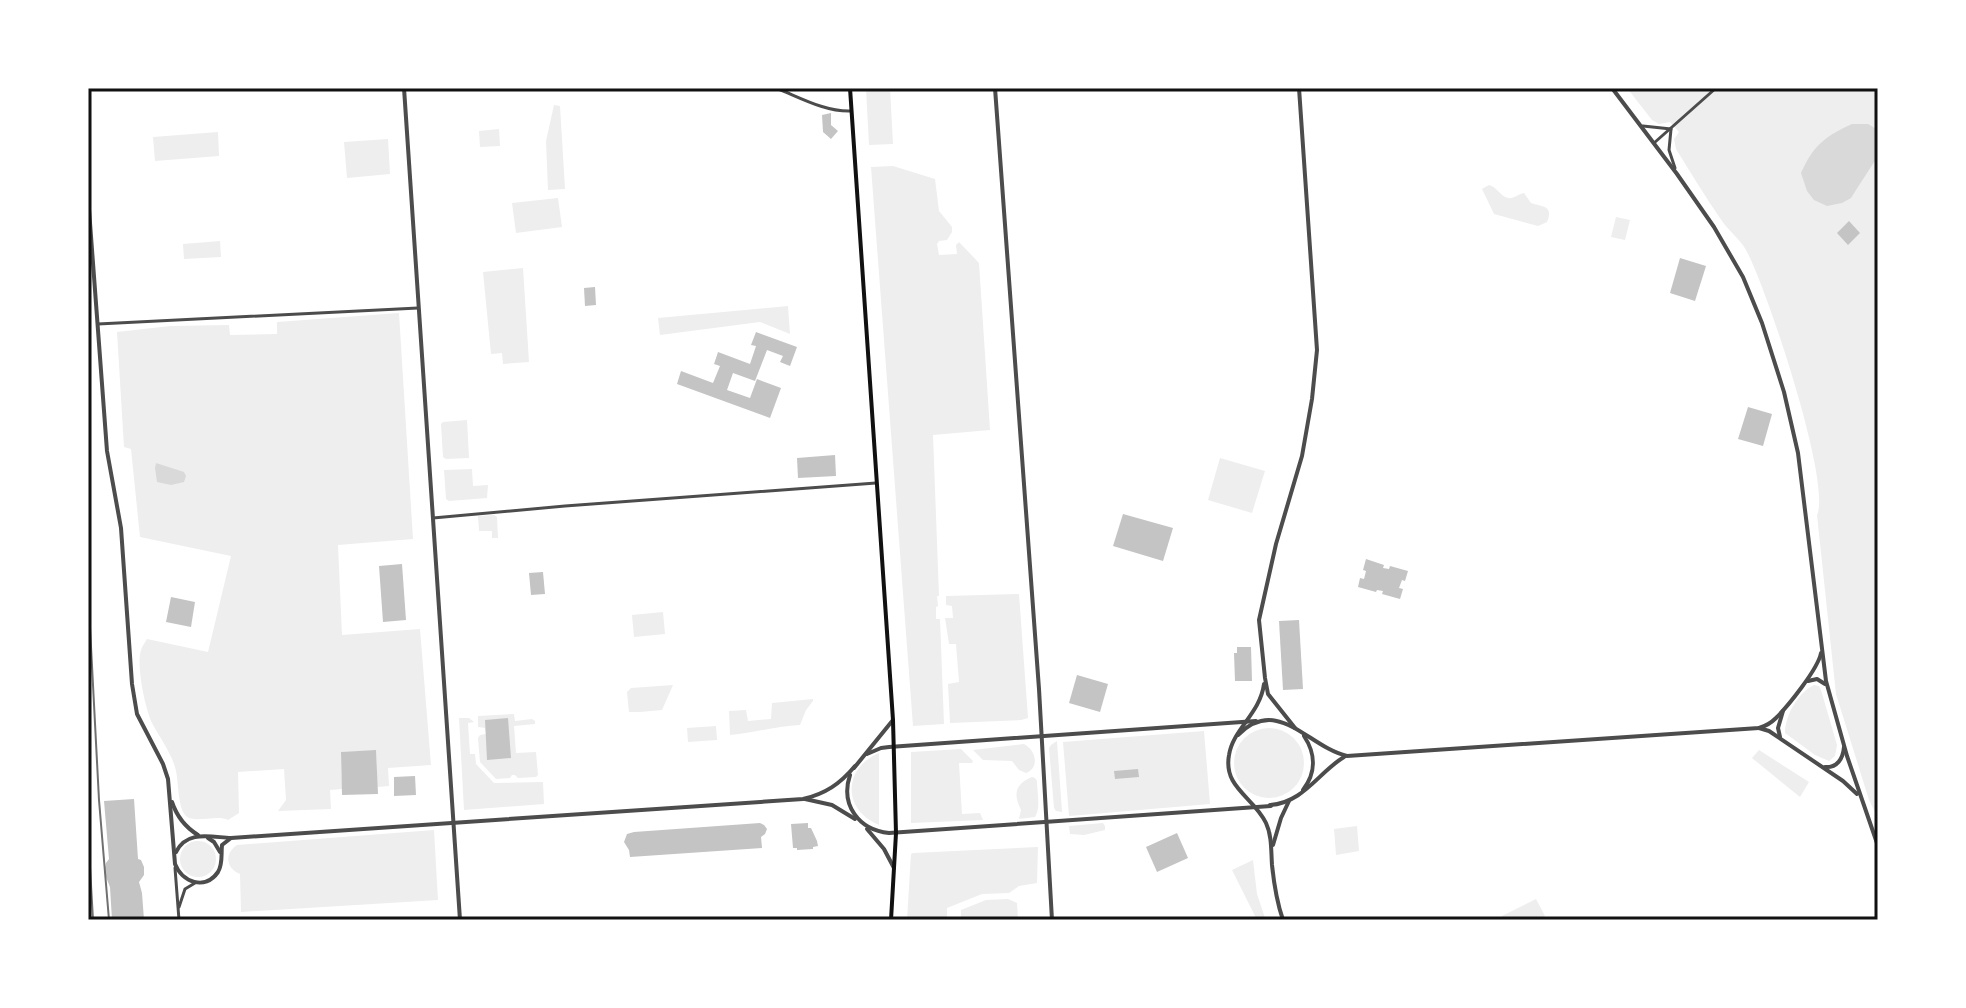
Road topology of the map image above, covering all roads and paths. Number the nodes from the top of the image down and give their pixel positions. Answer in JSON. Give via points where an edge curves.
{"nodes":[{"id":1,"x":404,"y":88,"type":"edge"},
{"id":2,"x":776,"y":88,"type":"edge"},
{"id":3,"x":850,"y":88,"type":"edge"},
{"id":4,"x":995,"y":88,"type":"edge"},
{"id":5,"x":1299,"y":88,"type":"edge"},
{"id":6,"x":1612,"y":88,"type":"edge"},
{"id":7,"x":1716,"y":88,"type":"edge"},
{"id":8,"x":851,"y":111,"type":"junction"},
{"id":9,"x":1641,"y":126,"type":"junction"},
{"id":10,"x":1671,"y":129,"type":"junction"},
{"id":11,"x":1654,"y":143,"type":"junction"},
{"id":12,"x":1677,"y":174,"type":"junction"},
{"id":13,"x":88,"y":196,"type":"edge"},
{"id":14,"x":419,"y":307,"type":"junction"},
{"id":15,"x":98,"y":324,"type":"junction"},
{"id":16,"x":877,"y":483,"type":"junction"},
{"id":17,"x":433,"y":518,"type":"junction"},
{"id":18,"x":1820,"y":643,"type":"junction"},
{"id":19,"x":1265,"y":678,"type":"junction"},
{"id":20,"x":1803,"y":685,"type":"junction"},
{"id":21,"x":1790,"y":700,"type":"junction"},
{"id":22,"x":1831,"y":701,"type":"junction"},
{"id":23,"x":893,"y":720,"type":"junction"},
{"id":24,"x":1248,"y":721,"type":"junction"},
{"id":25,"x":1262,"y":721,"type":"junction"},
{"id":26,"x":1759,"y":728,"type":"junction"},
{"id":27,"x":1297,"y":730,"type":"junction"},
{"id":28,"x":1238,"y":735,"type":"junction"},
{"id":29,"x":1042,"y":736,"type":"junction"},
{"id":30,"x":1785,"y":742,"type":"junction"},
{"id":31,"x":1844,"y":743,"type":"junction"},
{"id":32,"x":894,"y":746,"type":"junction"},
{"id":33,"x":865,"y":755,"type":"junction"},
{"id":34,"x":1347,"y":756,"type":"junction"},
{"id":35,"x":1812,"y":760,"type":"junction"},
{"id":36,"x":855,"y":766,"type":"junction"},
{"id":37,"x":170,"y":792,"type":"junction"},
{"id":38,"x":1240,"y":793,"type":"junction"},
{"id":39,"x":1297,"y":796,"type":"junction"},
{"id":40,"x":803,"y":799,"type":"junction"},
{"id":41,"x":1290,"y":800,"type":"junction"},
{"id":42,"x":1862,"y":803,"type":"junction"},
{"id":43,"x":1254,"y":806,"type":"junction"},
{"id":44,"x":1271,"y":806,"type":"junction"},
{"id":45,"x":454,"y":822,"type":"junction"},
{"id":46,"x":861,"y":823,"type":"junction"},
{"id":47,"x":1048,"y":823,"type":"junction"},
{"id":48,"x":896,"y":833,"type":"junction"},
{"id":49,"x":202,"y":836,"type":"junction"},
{"id":50,"x":231,"y":838,"type":"junction"},
{"id":51,"x":1878,"y":846,"type":"edge"},
{"id":52,"x":221,"y":854,"type":"junction"},
{"id":53,"x":1272,"y":855,"type":"junction"},
{"id":54,"x":175,"y":861,"type":"junction"},
{"id":55,"x":895,"y":869,"type":"junction"},
{"id":56,"x":195,"y":883,"type":"junction"},
{"id":57,"x":178,"y":910,"type":"junction"},
{"id":58,"x":179,"y":920,"type":"edge"},
{"id":59,"x":460,"y":920,"type":"edge"},
{"id":60,"x":891,"y":920,"type":"edge"},
{"id":61,"x":1052,"y":920,"type":"edge"},
{"id":62,"x":1283,"y":920,"type":"edge"}],
"edges":[{"from":1,"to":14,"type":"street"},
{"from":2,"to":8,"type":"street"},
{"from":3,"to":8,"type":"main road"},
{"from":4,"to":29,"type":"street"},
{"from":5,"to":19,"type":"street","via":[[1317,350],[1302,456],[1259,620]]},
{"from":6,"to":9,"type":"street"},
{"from":7,"to":10,"type":"street"},
{"from":8,"to":16,"type":"main road"},
{"from":9,"to":10,"type":"street"},
{"from":9,"to":11,"type":"street"},
{"from":10,"to":11,"type":"street"},
{"from":10,"to":12,"type":"street","via":[[1669,150]]},
{"from":11,"to":12,"type":"street"},
{"from":12,"to":18,"type":"street","via":[[1743,277],[1784,392],[1803,479]]},
{"from":13,"to":15,"type":"street"},
{"from":14,"to":15,"type":"street"},
{"from":14,"to":17,"type":"street"},
{"from":15,"to":37,"type":"street","via":[[135,704]]},
{"from":16,"to":17,"type":"street"},
{"from":16,"to":23,"type":"main road"},
{"from":17,"to":45,"type":"street"},
{"from":18,"to":20,"type":"street","via":[[1820,660]]},
{"from":18,"to":22,"type":"street"},
{"from":19,"to":24,"type":"street","via":[[1263,694]]},
{"from":19,"to":27,"type":"street","via":[[1268,694]]},
{"from":20,"to":21,"type":"street"},
{"from":20,"to":22,"type":"street","via":[[1820,680]]},
{"from":21,"to":26,"type":"street"},
{"from":21,"to":30,"type":"street","via":[[1778,728]]},
{"from":22,"to":31,"type":"street"},
{"from":23,"to":32,"type":"main road"},
{"from":23,"to":33,"type":"street"},
{"from":24,"to":25,"type":"street"},
{"from":24,"to":28,"type":"street"},
{"from":24,"to":29,"type":"street"},
{"from":25,"to":27,"type":"street","via":[[1277,720]]},
{"from":25,"to":28,"type":"street"},
{"from":26,"to":30,"type":"street"},
{"from":26,"to":34,"type":"street"},
{"from":27,"to":34,"type":"street"},
{"from":27,"to":39,"type":"street","via":[[1310,747],[1313,762],[1310,778]]},
{"from":28,"to":38,"type":"street","via":[[1228,766]]},
{"from":29,"to":32,"type":"street"},
{"from":29,"to":47,"type":"street"},
{"from":30,"to":35,"type":"street"},
{"from":31,"to":35,"type":"street","via":[[1841,759],[1833,766]]},
{"from":31,"to":42,"type":"street"},
{"from":32,"to":33,"type":"street"},
{"from":32,"to":48,"type":"main road"},
{"from":33,"to":36,"type":"street"},
{"from":34,"to":39,"type":"street"},
{"from":35,"to":42,"type":"street","via":[[1849,785]]},
{"from":36,"to":40,"type":"street","via":[[831,789]]},
{"from":36,"to":46,"type":"street","via":[[847,796]]},
{"from":37,"to":49,"type":"street","via":[[177,815]]},
{"from":37,"to":54,"type":"street"},
{"from":38,"to":43,"type":"street"},
{"from":38,"to":44,"type":"street"},
{"from":39,"to":41,"type":"street"},
{"from":40,"to":45,"type":"street"},
{"from":40,"to":46,"type":"street","via":[[832,805]]},
{"from":41,"to":44,"type":"street"},
{"from":41,"to":53,"type":"street"},
{"from":42,"to":51,"type":"street"},
{"from":43,"to":44,"type":"street"},
{"from":43,"to":47,"type":"street"},
{"from":43,"to":53,"type":"street","via":[[1269,830]]},
{"from":45,"to":50,"type":"street"},
{"from":45,"to":59,"type":"street"},
{"from":46,"to":48,"type":"street","via":[[881,833]]},
{"from":46,"to":55,"type":"street"},
{"from":47,"to":48,"type":"street"},
{"from":47,"to":61,"type":"street"},
{"from":48,"to":55,"type":"main road"},
{"from":49,"to":50,"type":"street"},
{"from":49,"to":52,"type":"street"},
{"from":49,"to":54,"type":"street","via":[[183,841]]},
{"from":50,"to":52,"type":"street"},
{"from":52,"to":56,"type":"street","via":[[213,877]]},
{"from":53,"to":62,"type":"street"},
{"from":54,"to":56,"type":"street","via":[[181,875]]},
{"from":54,"to":57,"type":"street"},
{"from":55,"to":60,"type":"main road"},
{"from":56,"to":57,"type":"street","via":[[185,889]]},
{"from":57,"to":58,"type":"street"}]}
